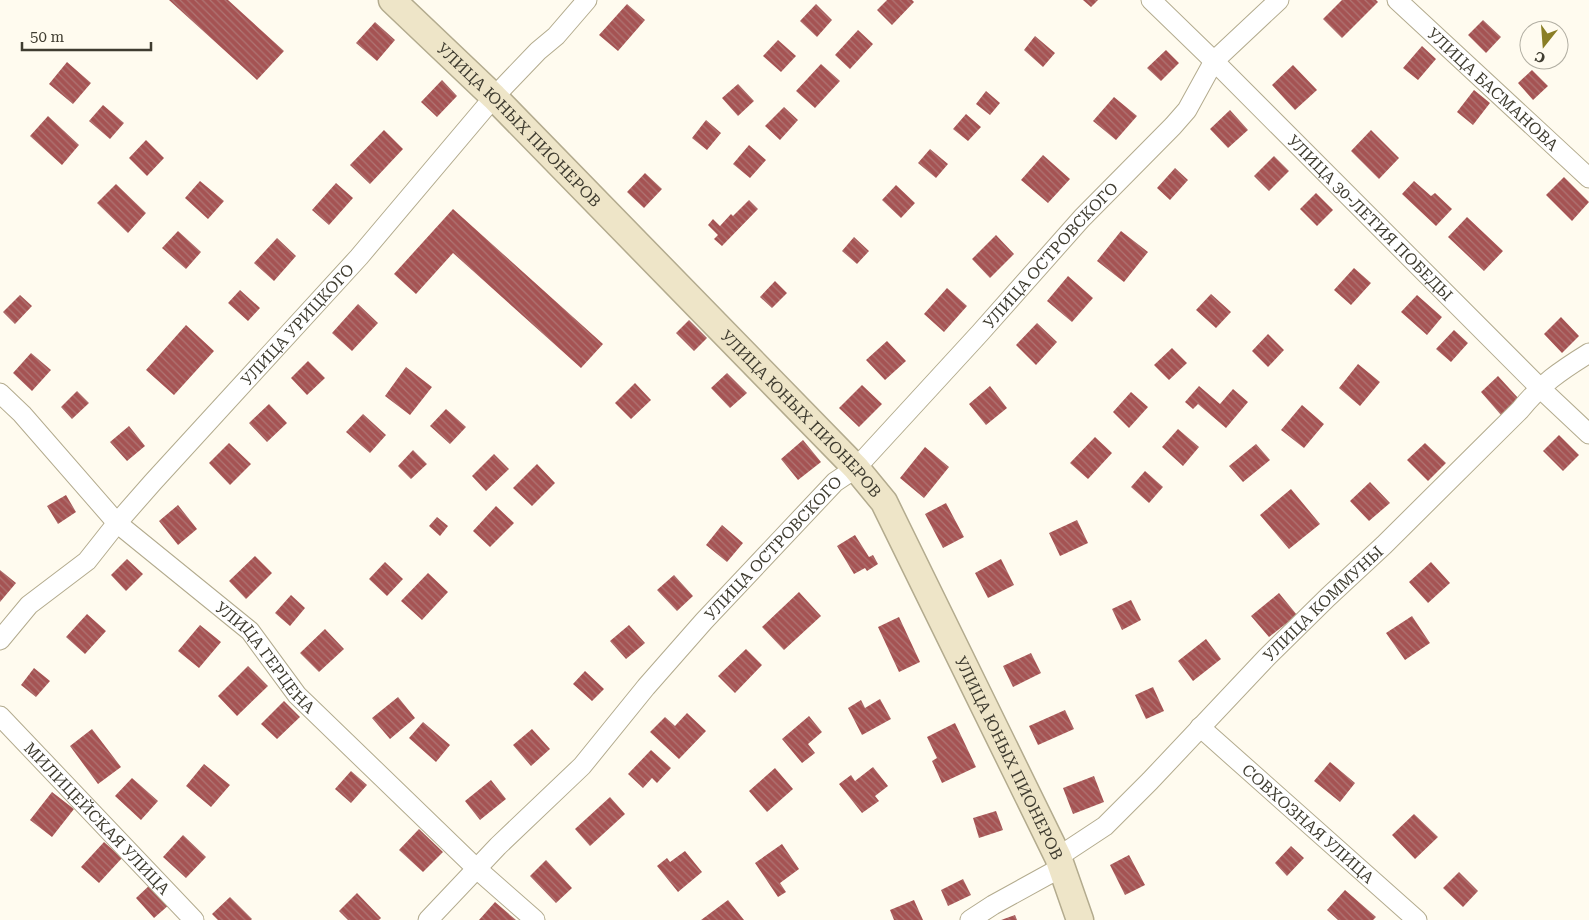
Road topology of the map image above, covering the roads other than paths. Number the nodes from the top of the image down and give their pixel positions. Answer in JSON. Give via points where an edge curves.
{"nodes":[{"id":1,"x":392,"y":0,"type":"edge"},
{"id":2,"x":587,"y":0,"type":"edge"},
{"id":3,"x":1151,"y":0,"type":"edge"},
{"id":4,"x":1279,"y":0,"type":"edge"},
{"id":5,"x":1397,"y":0,"type":"edge"},
{"id":6,"x":1214,"y":61,"type":"junction"},
{"id":7,"x":494,"y":97,"type":"junction"},
{"id":8,"x":1589,"y":178,"type":"edge"},
{"id":9,"x":1589,"y":353,"type":"edge"},
{"id":10,"x":1540,"y":388,"type":"junction"},
{"id":11,"x":0,"y":393,"type":"edge"},
{"id":12,"x":1589,"y":434,"type":"edge"},
{"id":13,"x":856,"y":468,"type":"junction"},
{"id":14,"x":117,"y":523,"type":"junction"},
{"id":15,"x":0,"y":640,"type":"edge"},
{"id":16,"x":0,"y":716,"type":"edge"},
{"id":17,"x":1200,"y":726,"type":"junction"},
{"id":18,"x":1060,"y":862,"type":"junction"},
{"id":19,"x":476,"y":869,"type":"junction"},
{"id":20,"x":194,"y":920,"type":"edge"},
{"id":21,"x":428,"y":920,"type":"edge"},
{"id":22,"x":535,"y":920,"type":"edge"},
{"id":23,"x":970,"y":920,"type":"edge"},
{"id":24,"x":1080,"y":920,"type":"edge"},
{"id":25,"x":1418,"y":920,"type":"edge"}],
"edges":[{"from":1,"to":7,"type":"main road","name":"УЛИЦА ЮНЫХ ПИОНЕРОВ"},
{"from":2,"to":7,"type":"street","name":"УЛИЦА УРИЦКОГО","via":[[556,36]]},
{"from":3,"to":6,"type":"street","name":"УЛИЦА 30-ЛЕТИЯ ПОБЕДЫ"},
{"from":4,"to":6,"type":"street","name":"УЛИЦА ОСТРОВСКОГО"},
{"from":5,"to":8,"type":"street","name":"УЛИЦА БАСМАНОВА"},
{"from":6,"to":10,"type":"street","name":"УЛИЦА 30-ЛЕТИЯ ПОБЕДЫ"},
{"from":6,"to":13,"type":"street","name":"УЛИЦА ОСТРОВСКОГО","via":[[1187,110],[1173,126],[1082,218]]},
{"from":7,"to":13,"type":"main road","name":"УЛИЦА ЮНЫХ ПИОНЕРОВ"},
{"from":7,"to":14,"type":"street","name":"УЛИЦА УРИЦКОГО","via":[[355,262]]},
{"from":9,"to":10,"type":"street","name":"УЛИЦА КОММУНЫ","via":[[1556,373]]},
{"from":10,"to":12,"type":"street","name":"УЛИЦА 30-ЛЕТИЯ ПОБЕДЫ"},
{"from":10,"to":17,"type":"street","name":"УЛИЦА КОММУНЫ"},
{"from":11,"to":14,"type":"street","name":"УЛИЦА ГЕРЦЕНА"},
{"from":13,"to":18,"type":"main road","name":"УЛИЦА ЮНЫХ ПИОНЕРОВ","via":[[884,502]]},
{"from":13,"to":19,"type":"street","name":"УЛИЦА ОСТРОВСКОГО","via":[[835,482],[704,621],[582,766]]},
{"from":14,"to":15,"type":"street","name":"УЛИЦА УРИЦКОГО","via":[[87,561],[29,604]]},
{"from":14,"to":19,"type":"street","name":"УЛИЦА ГЕРЦЕНА","via":[[250,631],[298,695]]},
{"from":16,"to":20,"type":"street","name":"МИЛИЦЕЙСКАЯ УЛИЦА"},
{"from":17,"to":18,"type":"street","name":"УЛИЦА КОММУНЫ","via":[[1104,826]]},
{"from":17,"to":25,"type":"street","name":"СОВХОЗНАЯ УЛИЦА"},
{"from":18,"to":23,"type":"street","name":"УЛИЦА КОММУНЫ"},
{"from":18,"to":24,"type":"main road","name":"УЛИЦА ЮНЫХ ПИОНЕРОВ"},
{"from":19,"to":21,"type":"street","name":"УЛИЦА ОСТРОВСКОГО"},
{"from":19,"to":22,"type":"street","name":"УЛИЦА ГЕРЦЕНА"}]}
